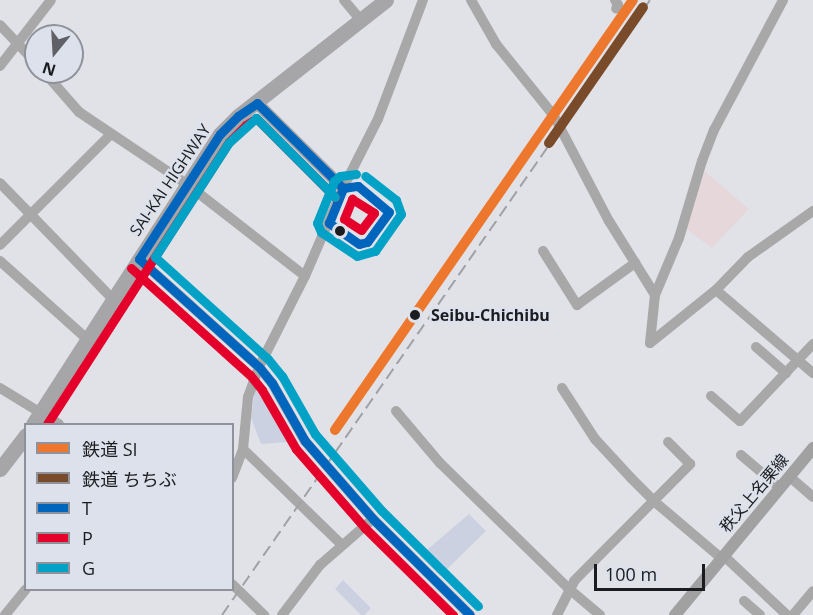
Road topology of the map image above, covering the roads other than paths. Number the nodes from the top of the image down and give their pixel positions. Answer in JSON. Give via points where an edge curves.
{"nodes":[{"id":1,"x":51,"y":0,"type":"edge"},
{"id":2,"x":344,"y":0,"type":"edge"},
{"id":3,"x":386,"y":0,"type":"edge"},
{"id":4,"x":423,"y":0,"type":"edge"},
{"id":5,"x":471,"y":0,"type":"edge"},
{"id":6,"x":783,"y":0,"type":"edge"},
{"id":7,"x":361,"y":20,"type":"junction"},
{"id":8,"x":0,"y":25,"type":"edge"},
{"id":9,"x":18,"y":43,"type":"junction"},
{"id":10,"x":24,"y":50,"type":"edge"},
{"id":11,"x":0,"y":66,"type":"edge"},
{"id":12,"x":54,"y":84,"type":"edge"},
{"id":13,"x":257,"y":103,"type":"junction"},
{"id":14,"x":110,"y":135,"type":"junction"},
{"id":15,"x":0,"y":183,"type":"edge"},
{"id":16,"x":188,"y":185,"type":"junction"},
{"id":17,"x":343,"y":188,"type":"junction"},
{"id":18,"x":813,"y":211,"type":"edge"},
{"id":19,"x":30,"y":214,"type":"junction"},
{"id":20,"x":0,"y":245,"type":"edge"},
{"id":21,"x":543,"y":251,"type":"dead end"},
{"id":22,"x":139,"y":260,"type":"junction"},
{"id":23,"x":0,"y":261,"type":"edge"},
{"id":24,"x":634,"y":263,"type":"junction"},
{"id":25,"x":305,"y":276,"type":"junction"},
{"id":26,"x":716,"y":290,"type":"junction"},
{"id":27,"x":655,"y":295,"type":"junction"},
{"id":28,"x":113,"y":299,"type":"junction"},
{"id":29,"x":88,"y":340,"type":"junction"},
{"id":30,"x":813,"y":344,"type":"edge"},
{"id":31,"x":756,"y":347,"type":"dead end"},
{"id":32,"x":798,"y":360,"type":"junction"},
{"id":33,"x":259,"y":367,"type":"junction"},
{"id":34,"x":786,"y":373,"type":"junction"},
{"id":35,"x":813,"y":373,"type":"edge"},
{"id":36,"x":0,"y":388,"type":"edge"},
{"id":37,"x":562,"y":388,"type":"dead end"},
{"id":38,"x":711,"y":396,"type":"dead end"},
{"id":39,"x":396,"y":411,"type":"dead end"},
{"id":40,"x":38,"y":418,"type":"edge"},
{"id":41,"x":56,"y":423,"type":"edge"},
{"id":42,"x":24,"y":438,"type":"edge"},
{"id":43,"x":668,"y":442,"type":"dead end"},
{"id":44,"x":813,"y":448,"type":"edge"},
{"id":45,"x":243,"y":449,"type":"junction"},
{"id":46,"x":741,"y":455,"type":"dead end"},
{"id":47,"x":0,"y":469,"type":"edge"},
{"id":48,"x":234,"y":473,"type":"edge"},
{"id":49,"x":790,"y":477,"type":"junction"},
{"id":50,"x":780,"y":488,"type":"junction"},
{"id":51,"x":813,"y":497,"type":"edge"},
{"id":52,"x":655,"y":502,"type":"junction"},
{"id":53,"x":373,"y":519,"type":"junction"},
{"id":54,"x":342,"y":545,"type":"junction"},
{"id":55,"x":722,"y":556,"type":"junction"},
{"id":56,"x":234,"y":586,"type":"edge"},
{"id":57,"x":568,"y":588,"type":"junction"},
{"id":58,"x":24,"y":591,"type":"edge"},
{"id":59,"x":813,"y":591,"type":"edge"},
{"id":60,"x":744,"y":601,"type":"dead end"},
{"id":61,"x":5,"y":615,"type":"edge"},
{"id":62,"x":264,"y":615,"type":"edge"},
{"id":63,"x":282,"y":615,"type":"edge"},
{"id":64,"x":470,"y":615,"type":"edge"},
{"id":65,"x":557,"y":615,"type":"edge"},
{"id":66,"x":600,"y":615,"type":"edge"},
{"id":67,"x":675,"y":615,"type":"edge"},
{"id":68,"x":760,"y":615,"type":"edge"},
{"id":69,"x":787,"y":615,"type":"edge"},
{"id":70,"x":793,"y":615,"type":"edge"}],
"edges":[{"from":1,"to":9,"type":"street"},
{"from":2,"to":7,"type":"street"},
{"from":3,"to":7,"type":"highway","name":"SAI-KAI HIGHWAY"},
{"from":4,"to":17,"type":"street","via":[[378,119]]},
{"from":5,"to":24,"type":"street","via":[[496,44],[554,116]]},
{"from":6,"to":27,"type":"street","via":[[714,130],[679,238]]},
{"from":7,"to":13,"type":"highway","name":"SAI-KAI HIGHWAY"},
{"from":8,"to":9,"type":"street"},
{"from":9,"to":10,"type":"street"},
{"from":9,"to":11,"type":"street"},
{"from":12,"to":14,"type":"street","via":[[79,112]]},
{"from":13,"to":16,"type":"highway","name":"SAI-KAI HIGHWAY","via":[[220,134]]},
{"from":13,"to":17,"type":"main road"},
{"from":14,"to":16,"type":"street"},
{"from":14,"to":19,"type":"street"},
{"from":15,"to":19,"type":"street"},
{"from":16,"to":22,"type":"highway","name":"SAI-KAI HIGHWAY"},
{"from":16,"to":25,"type":"street"},
{"from":17,"to":25,"type":"street"},
{"from":18,"to":26,"type":"street","via":[[748,257]]},
{"from":19,"to":20,"type":"street"},
{"from":19,"to":28,"type":"street"},
{"from":21,"to":24,"type":"street","via":[[577,305]]},
{"from":22,"to":28,"type":"highway","name":"SAI-KAI HIGHWAY"},
{"from":22,"to":33,"type":"street"},
{"from":23,"to":29,"type":"street"},
{"from":24,"to":27,"type":"street"},
{"from":25,"to":33,"type":"street"},
{"from":26,"to":27,"type":"street","via":[[650,343]]},
{"from":26,"to":32,"type":"street"},
{"from":28,"to":29,"type":"highway","name":"SAI-KAI HIGHWAY"},
{"from":29,"to":40,"type":"highway","name":"SAI-KAI HIGHWAY"},
{"from":30,"to":32,"type":"street"},
{"from":31,"to":34,"type":"street"},
{"from":32,"to":34,"type":"street"},
{"from":32,"to":35,"type":"street"},
{"from":33,"to":45,"type":"street","via":[[248,397]]},
{"from":33,"to":53,"type":"street","via":[[302,438]]},
{"from":34,"to":38,"type":"street","via":[[740,421]]},
{"from":36,"to":40,"type":"street"},
{"from":37,"to":52,"type":"street","via":[[595,439]]},
{"from":39,"to":57,"type":"street","via":[[440,464]]},
{"from":40,"to":41,"type":"street"},
{"from":42,"to":47,"type":"highway"},
{"from":43,"to":52,"type":"street","via":[[690,464]]},
{"from":44,"to":49,"type":"main road","name":"秩父上名栗線"},
{"from":45,"to":48,"type":"street"},
{"from":45,"to":54,"type":"street"},
{"from":46,"to":50,"type":"street"},
{"from":49,"to":50,"type":"main road","name":"秩父上名栗線"},
{"from":49,"to":51,"type":"street"},
{"from":50,"to":55,"type":"main road","name":"秩父上名栗線"},
{"from":52,"to":55,"type":"street"},
{"from":52,"to":57,"type":"street"},
{"from":53,"to":54,"type":"street"},
{"from":53,"to":64,"type":"street"},
{"from":54,"to":63,"type":"street","via":[[313,573]]},
{"from":55,"to":67,"type":"main road","name":"秩父上名栗線"},
{"from":55,"to":69,"type":"street"},
{"from":56,"to":62,"type":"street"},
{"from":57,"to":65,"type":"street"},
{"from":57,"to":66,"type":"street"},
{"from":58,"to":61,"type":"street"},
{"from":59,"to":70,"type":"street"},
{"from":60,"to":68,"type":"street"}]}
